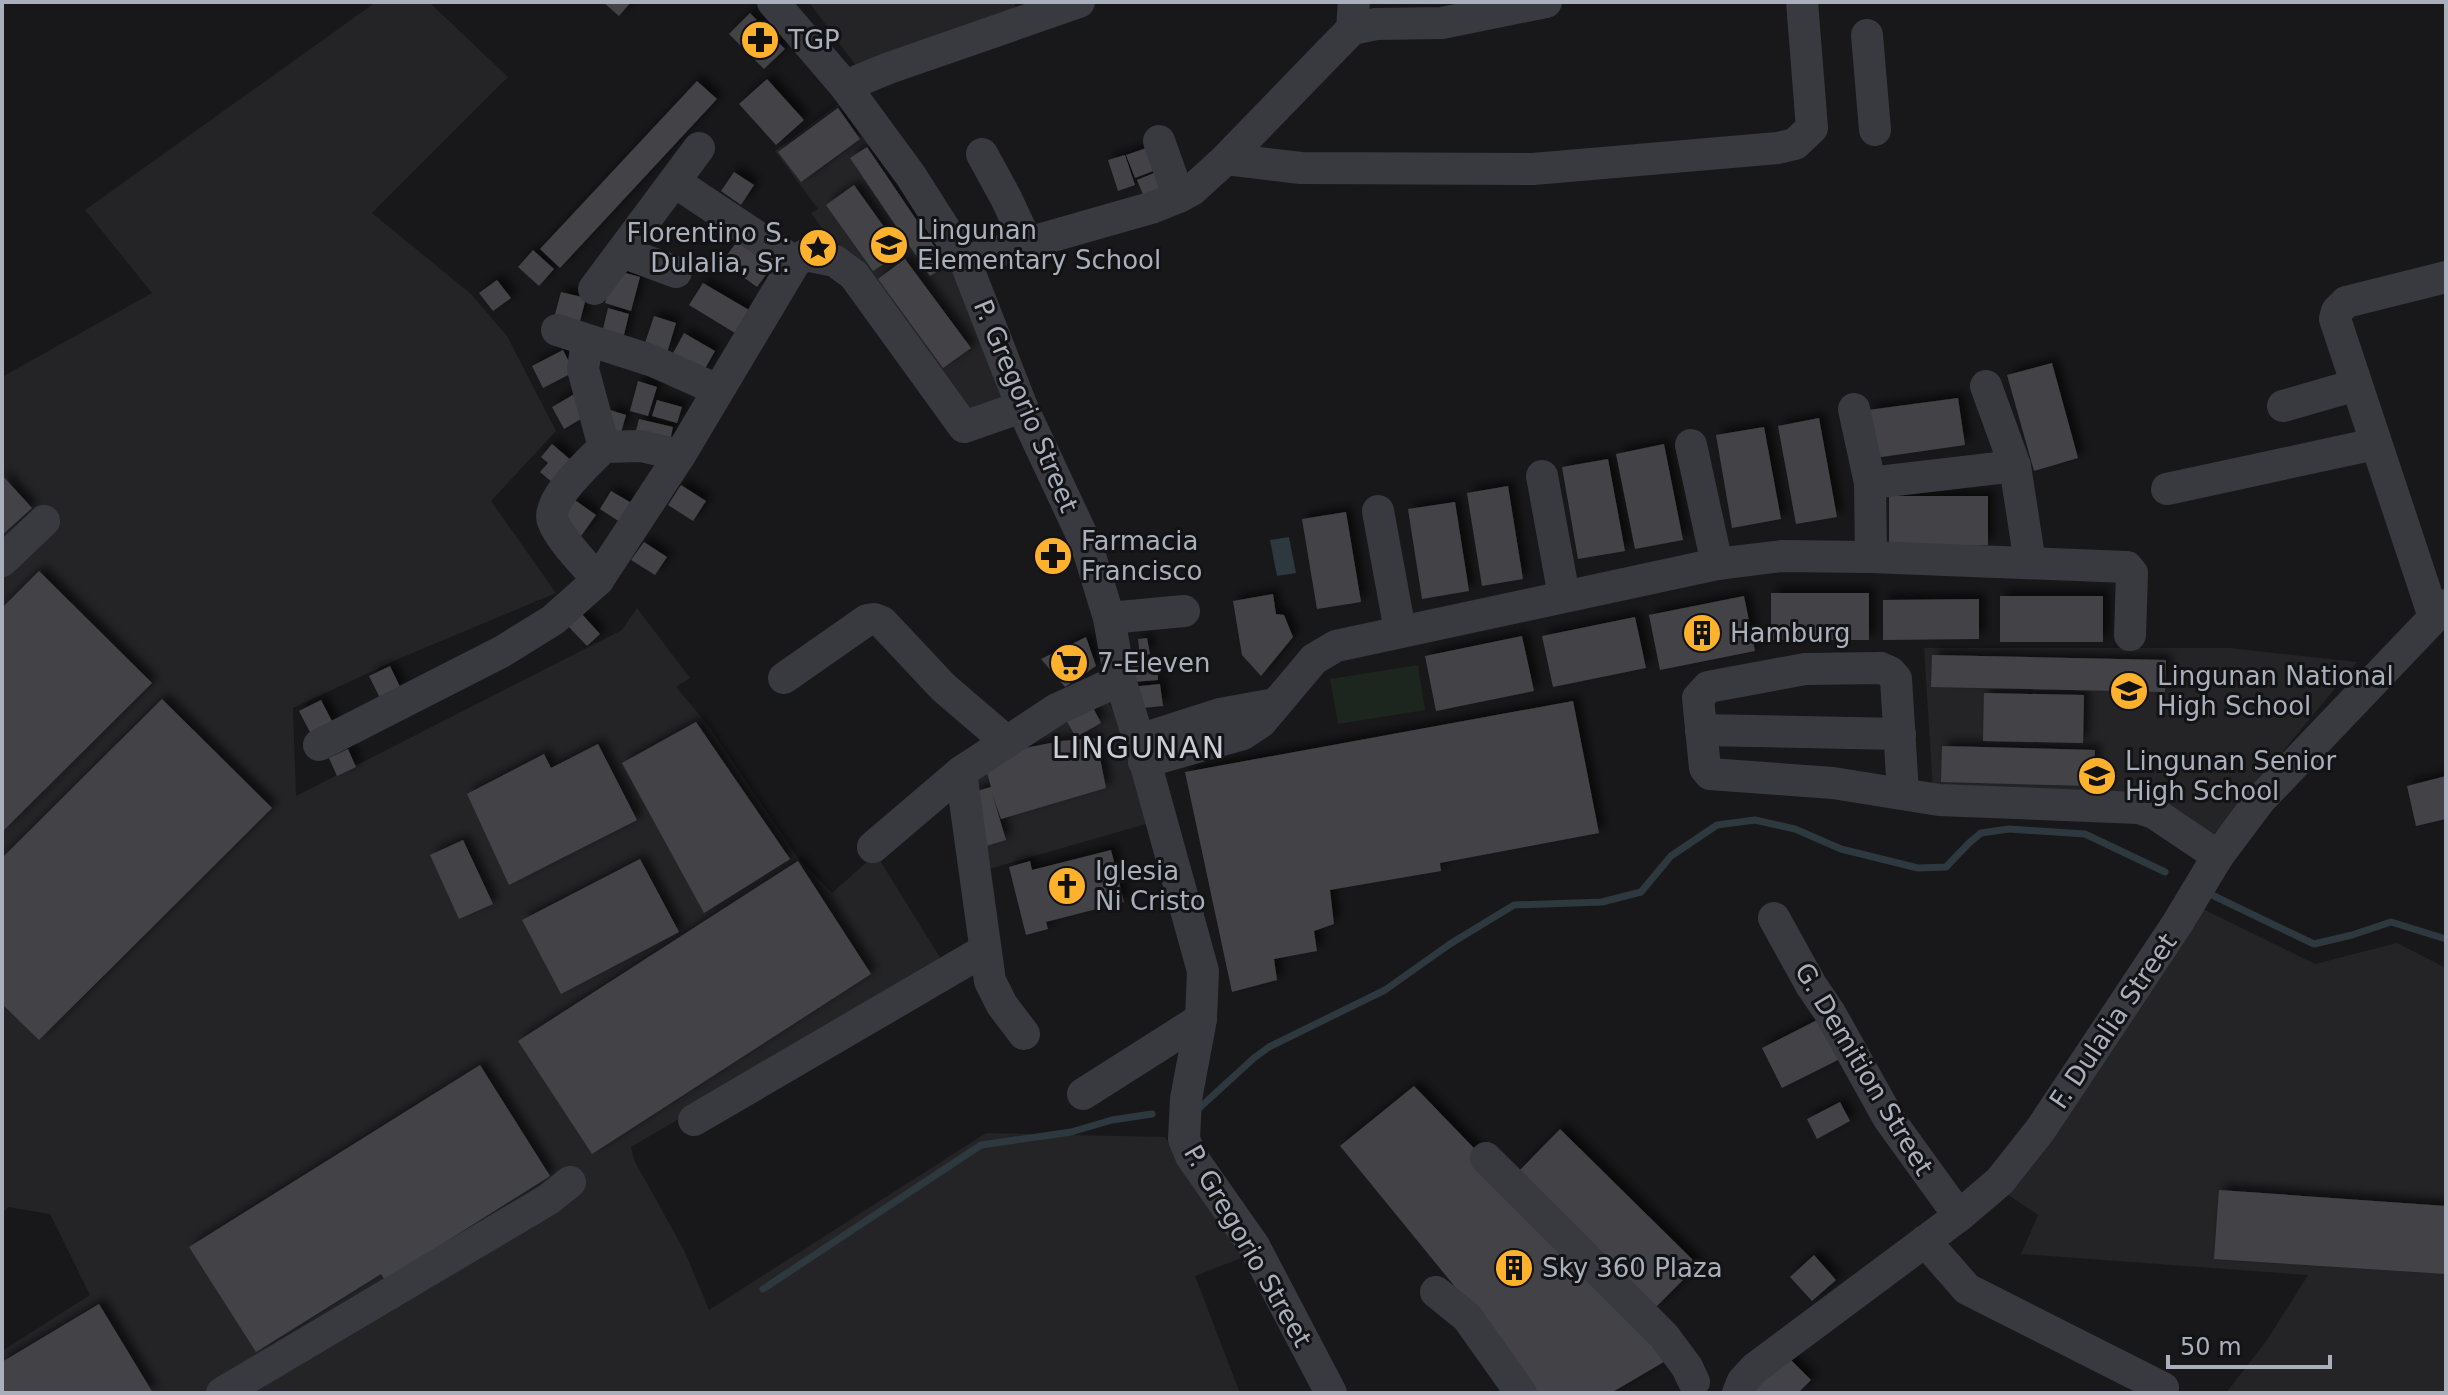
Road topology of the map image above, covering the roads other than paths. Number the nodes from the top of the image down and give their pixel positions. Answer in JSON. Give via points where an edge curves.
{"nodes":[{"id":1,"x":773,"y":2,"type":"edge"},
{"id":2,"x":1079,"y":2,"type":"edge"},
{"id":3,"x":1546,"y":2,"type":"edge"},
{"id":4,"x":1802,"y":2,"type":"edge"},
{"id":5,"x":1353,"y":15,"type":"edge"},
{"id":6,"x":1867,"y":35,"type":"dead end"},
{"id":7,"x":845,"y":86,"type":"junction"},
{"id":8,"x":1875,"y":130,"type":"dead end"},
{"id":9,"x":1159,"y":141,"type":"dead end"},
{"id":10,"x":699,"y":148,"type":"dead end"},
{"id":11,"x":982,"y":154,"type":"dead end"},
{"id":12,"x":1226,"y":159,"type":"junction"},
{"id":13,"x":675,"y":182,"type":"junction"},
{"id":14,"x":1179,"y":197,"type":"junction"},
{"id":15,"x":1027,"y":243,"type":"junction"},
{"id":16,"x":622,"y":252,"type":"junction"},
{"id":17,"x":965,"y":261,"type":"junction"},
{"id":18,"x":795,"y":262,"type":"junction"},
{"id":19,"x":676,"y":272,"type":"dead end"},
{"id":20,"x":2446,"y":277,"type":"edge"},
{"id":21,"x":594,"y":289,"type":"dead end"},
{"id":22,"x":2356,"y":385,"type":"junction"},
{"id":23,"x":1986,"y":386,"type":"dead end"},
{"id":24,"x":718,"y":390,"type":"junction"},
{"id":25,"x":2283,"y":406,"type":"dead end"},
{"id":26,"x":1022,"y":407,"type":"junction"},
{"id":27,"x":1854,"y":409,"type":"dead end"},
{"id":28,"x":2375,"y":444,"type":"junction"},
{"id":29,"x":1691,"y":445,"type":"dead end"},
{"id":30,"x":604,"y":447,"type":"junction"},
{"id":31,"x":680,"y":455,"type":"junction"},
{"id":32,"x":2015,"y":466,"type":"junction"},
{"id":33,"x":1542,"y":476,"type":"dead end"},
{"id":34,"x":1870,"y":483,"type":"junction"},
{"id":35,"x":2167,"y":489,"type":"dead end"},
{"id":36,"x":1378,"y":511,"type":"dead end"},
{"id":37,"x":44,"y":521,"type":"dead end"},
{"id":38,"x":1871,"y":557,"type":"junction"},
{"id":39,"x":2,"y":561,"type":"edge"},
{"id":40,"x":2030,"y":563,"type":"junction"},
{"id":41,"x":1717,"y":564,"type":"junction"},
{"id":42,"x":598,"y":580,"type":"junction"},
{"id":43,"x":1564,"y":596,"type":"junction"},
{"id":44,"x":1184,"y":611,"type":"dead end"},
{"id":45,"x":2440,"y":611,"type":"edge"},
{"id":46,"x":1109,"y":618,"type":"junction"},
{"id":47,"x":1400,"y":631,"type":"junction"},
{"id":48,"x":2130,"y":635,"type":"dead end"},
{"id":49,"x":784,"y":678,"type":"dead end"},
{"id":50,"x":1120,"y":680,"type":"junction"},
{"id":51,"x":1701,"y":730,"type":"junction"},
{"id":52,"x":1900,"y":734,"type":"junction"},
{"id":53,"x":1007,"y":742,"type":"junction"},
{"id":54,"x":319,"y":745,"type":"dead end"},
{"id":55,"x":1142,"y":751,"type":"junction"},
{"id":56,"x":961,"y":772,"type":"junction"},
{"id":57,"x":1903,"y":793,"type":"junction"},
{"id":58,"x":873,"y":847,"type":"dead end"},
{"id":59,"x":2218,"y":856,"type":"junction"},
{"id":60,"x":1774,"y":918,"type":"dead end"},
{"id":61,"x":985,"y":950,"type":"junction"},
{"id":62,"x":1201,"y":1019,"type":"junction"},
{"id":63,"x":1024,"y":1034,"type":"dead end"},
{"id":64,"x":1083,"y":1094,"type":"dead end"},
{"id":65,"x":694,"y":1120,"type":"dead end"},
{"id":66,"x":1486,"y":1158,"type":"dead end"},
{"id":67,"x":570,"y":1182,"type":"dead end"},
{"id":68,"x":1959,"y":1216,"type":"junction"},
{"id":69,"x":1925,"y":1241,"type":"junction"},
{"id":70,"x":1436,"y":1292,"type":"dead end"},
{"id":71,"x":1694,"y":1382,"type":"dead end"},
{"id":72,"x":2163,"y":1388,"type":"dead end"},
{"id":73,"x":222,"y":1393,"type":"edge"},
{"id":74,"x":1331,"y":1393,"type":"edge"},
{"id":75,"x":1521,"y":1393,"type":"edge"},
{"id":76,"x":1738,"y":1393,"type":"edge"}],
"edges":[{"from":1,"to":7,"type":"street","name":"P. Gregorio Street"},
{"from":2,"to":7,"type":"street"},
{"from":3,"to":5,"type":"street","via":[[1442,23],[1376,24]]},
{"from":4,"to":12,"type":"street","via":[[1812,128],[1795,144],[1533,169],[1301,168]]},
{"from":5,"to":12,"type":"street"},
{"from":6,"to":8,"type":"street"},
{"from":7,"to":17,"type":"street","name":"P. Gregorio Street"},
{"from":9,"to":14,"type":"street"},
{"from":10,"to":13,"type":"street"},
{"from":11,"to":15,"type":"street"},
{"from":12,"to":14,"type":"street"},
{"from":13,"to":16,"type":"street"},
{"from":13,"to":18,"type":"street"},
{"from":14,"to":15,"type":"street"},
{"from":15,"to":17,"type":"street"},
{"from":16,"to":19,"type":"street"},
{"from":16,"to":21,"type":"street"},
{"from":17,"to":26,"type":"street","name":"P. Gregorio Street"},
{"from":18,"to":24,"type":"street"},
{"from":18,"to":26,"type":"street","via":[[805,255],[817,256],[854,275],[964,427]]},
{"from":20,"to":22,"type":"street","via":[[2346,302],[2337,311]]},
{"from":22,"to":25,"type":"street"},
{"from":22,"to":28,"type":"street"},
{"from":23,"to":32,"type":"street"},
{"from":24,"to":30,"type":"street","via":[[653,361],[572,335]]},
{"from":24,"to":31,"type":"street"},
{"from":26,"to":46,"type":"street","name":"P. Gregorio Street","via":[[1087,546]]},
{"from":27,"to":34,"type":"street"},
{"from":28,"to":35,"type":"street"},
{"from":28,"to":45,"type":"street"},
{"from":29,"to":41,"type":"street"},
{"from":30,"to":31,"type":"street","via":[[641,446]]},
{"from":30,"to":42,"type":"street","via":[[569,482],[552,511],[567,543]]},
{"from":31,"to":42,"type":"street"},
{"from":32,"to":34,"type":"street"},
{"from":32,"to":40,"type":"street"},
{"from":33,"to":43,"type":"street"},
{"from":34,"to":38,"type":"street"},
{"from":36,"to":47,"type":"street"},
{"from":37,"to":39,"type":"street"},
{"from":38,"to":40,"type":"street"},
{"from":38,"to":41,"type":"street","via":[[1782,556]]},
{"from":40,"to":48,"type":"street","via":[[2127,567],[2132,573]]},
{"from":41,"to":43,"type":"street"},
{"from":42,"to":54,"type":"street","via":[[553,620],[503,651]]},
{"from":43,"to":47,"type":"street"},
{"from":44,"to":46,"type":"street"},
{"from":45,"to":59,"type":"street","name":"F. Dulalia Street","via":[[2260,800]]},
{"from":46,"to":50,"type":"street","name":"P. Gregorio Street"},
{"from":47,"to":55,"type":"street","via":[[1336,646],[1314,659],[1275,704],[1220,714],[1187,736]]},
{"from":49,"to":53,"type":"street","via":[[874,619]]},
{"from":50,"to":53,"type":"street","via":[[1057,709]]},
{"from":50,"to":55,"type":"street","name":"P. Gregorio Street"},
{"from":51,"to":52,"type":"street"},
{"from":51,"to":52,"type":"street","via":[[1698,698],[1708,687],[1805,669],[1881,668],[1896,679]]},
{"from":51,"to":57,"type":"street","via":[[1710,774]]},
{"from":52,"to":57,"type":"street"},
{"from":53,"to":56,"type":"street"},
{"from":55,"to":62,"type":"street","name":"P. Gregorio Street","via":[[1203,971]]},
{"from":56,"to":58,"type":"street"},
{"from":56,"to":61,"type":"street"},
{"from":57,"to":59,"type":"street","via":[[1939,800],[2139,808]]},
{"from":59,"to":68,"type":"street","name":"F. Dulalia Street","via":[[2041,1129],[2000,1181]]},
{"from":60,"to":68,"type":"street","name":"G. Demition Street","via":[[1889,1119]]},
{"from":61,"to":63,"type":"street","via":[[990,981]]},
{"from":61,"to":65,"type":"street"},
{"from":62,"to":64,"type":"street"},
{"from":62,"to":74,"type":"street","name":"P. Gregorio Street","via":[[1184,1139],[1254,1246]]},
{"from":66,"to":71,"type":"street","via":[[1664,1336]]},
{"from":67,"to":73,"type":"street"},
{"from":68,"to":69,"type":"street","name":"F. Dulalia Street"},
{"from":69,"to":72,"type":"street","via":[[1967,1289]]},
{"from":69,"to":76,"type":"street","name":"F. Dulalia Street","via":[[1755,1368]]},
{"from":70,"to":75,"type":"street","via":[[1467,1317]]}]}
